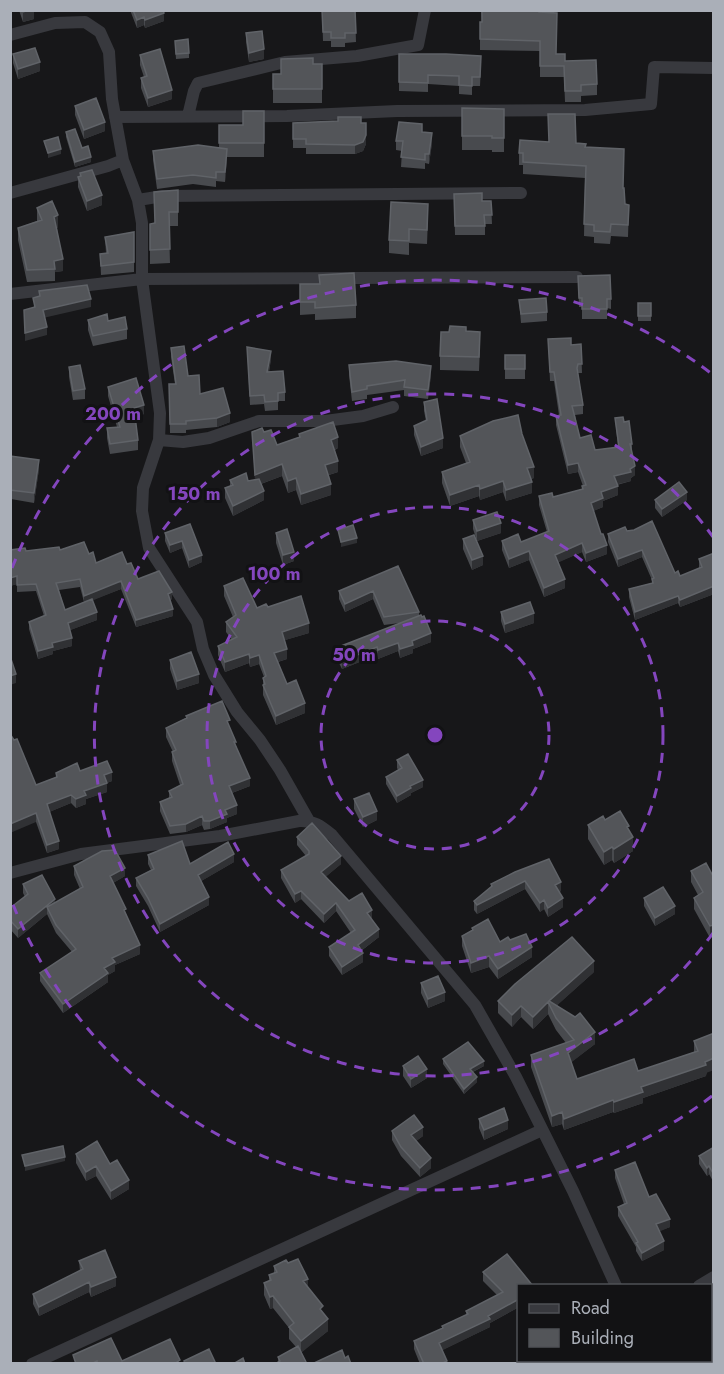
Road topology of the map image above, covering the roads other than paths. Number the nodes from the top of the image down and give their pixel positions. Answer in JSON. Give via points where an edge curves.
{"nodes":[{"id":1,"x":425,"y":10,"type":"edge"},
{"id":2,"x":10,"y":35,"type":"edge"},
{"id":3,"x":714,"y":68,"type":"edge"},
{"id":4,"x":188,"y":116,"type":"junction"},
{"id":5,"x":115,"y":117,"type":"junction"},
{"id":6,"x":123,"y":160,"type":"junction"},
{"id":7,"x":10,"y":193,"type":"edge"},
{"id":8,"x":521,"y":194,"type":"dead end"},
{"id":9,"x":138,"y":200,"type":"junction"},
{"id":10,"x":577,"y":277,"type":"edge"},
{"id":11,"x":142,"y":279,"type":"junction"},
{"id":12,"x":10,"y":294,"type":"edge"},
{"id":13,"x":393,"y":407,"type":"dead end"},
{"id":14,"x":159,"y":440,"type":"junction"},
{"id":15,"x":309,"y":821,"type":"junction"},
{"id":16,"x":10,"y":873,"type":"edge"},
{"id":17,"x":542,"y":1130,"type":"junction"},
{"id":18,"x":615,"y":1284,"type":"edge"},
{"id":19,"x":32,"y":1364,"type":"edge"}],
"edges":[{"from":1,"to":4,"type":"street","via":[[418,45],[285,63],[198,83]]},
{"from":2,"to":5,"type":"street","via":[[55,23],[85,22],[99,32],[109,52]]},
{"from":3,"to":4,"type":"street","via":[[654,67],[651,104],[596,109]]},
{"from":4,"to":5,"type":"street"},
{"from":5,"to":6,"type":"street"},
{"from":6,"to":7,"type":"street"},
{"from":6,"to":9,"type":"street"},
{"from":8,"to":9,"type":"street","via":[[163,196]]},
{"from":9,"to":11,"type":"street"},
{"from":10,"to":11,"type":"street"},
{"from":11,"to":12,"type":"street"},
{"from":11,"to":14,"type":"street","via":[[160,413]]},
{"from":13,"to":14,"type":"street","via":[[325,421],[259,421],[209,438],[183,442]]},
{"from":14,"to":15,"type":"street","via":[[142,488],[149,548],[197,622],[214,675],[280,770]]},
{"from":15,"to":16,"type":"street","via":[[81,854]]},
{"from":15,"to":17,"type":"street","via":[[332,835],[475,1005]]},
{"from":17,"to":18,"type":"street"},
{"from":17,"to":19,"type":"street"}]}
